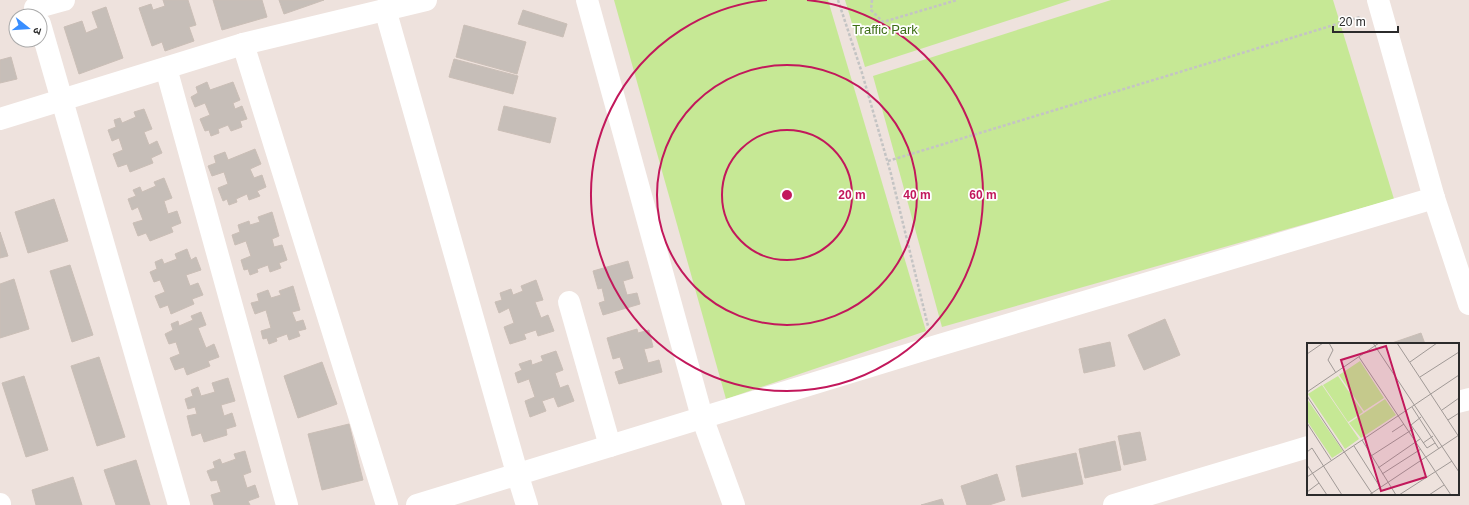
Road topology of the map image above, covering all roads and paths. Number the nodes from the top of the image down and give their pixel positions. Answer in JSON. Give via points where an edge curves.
{"nodes":[{"id":1,"x":64,"y":0,"type":"edge"},
{"id":2,"x":426,"y":0,"type":"edge"},
{"id":3,"x":587,"y":0,"type":"edge"},
{"id":4,"x":838,"y":0,"type":"edge"},
{"id":5,"x":872,"y":0,"type":"edge"},
{"id":6,"x":957,"y":0,"type":"edge"},
{"id":7,"x":946,"y":2,"type":"edge"},
{"id":8,"x":1379,"y":5,"type":"edge"},
{"id":9,"x":46,"y":8,"type":"edge"},
{"id":10,"x":385,"y":10,"type":"junction"},
{"id":11,"x":243,"y":44,"type":"junction"},
{"id":12,"x":47,"y":48,"type":"edge"},
{"id":13,"x":166,"y":68,"type":"junction"},
{"id":14,"x":62,"y":100,"type":"junction"},
{"id":15,"x":0,"y":118,"type":"edge"},
{"id":16,"x":888,"y":161,"type":"junction"},
{"id":17,"x":1434,"y":198,"type":"junction"},
{"id":18,"x":569,"y":302,"type":"dead end"},
{"id":19,"x":1469,"y":304,"type":"edge"},
{"id":20,"x":933,"y":347,"type":"junction"},
{"id":21,"x":1469,"y":399,"type":"edge"},
{"id":22,"x":1459,"y":402,"type":"edge"},
{"id":23,"x":702,"y":417,"type":"junction"},
{"id":24,"x":610,"y":446,"type":"junction"},
{"id":25,"x":1307,"y":447,"type":"edge"},
{"id":26,"x":517,"y":474,"type":"junction"},
{"id":27,"x":179,"y":505,"type":"edge"},
{"id":28,"x":287,"y":505,"type":"edge"},
{"id":29,"x":387,"y":505,"type":"edge"},
{"id":30,"x":417,"y":505,"type":"edge"},
{"id":31,"x":527,"y":505,"type":"edge"},
{"id":32,"x":734,"y":505,"type":"edge"},
{"id":33,"x":1114,"y":505,"type":"edge"}],
"edges":[{"from":1,"to":9,"type":"street"},
{"from":2,"to":10,"type":"street"},
{"from":3,"to":23,"type":"street"},
{"from":4,"to":16,"type":"path"},
{"from":5,"to":7,"type":"path","via":[[871,10],[883,22]]},
{"from":6,"to":7,"type":"path"},
{"from":8,"to":16,"type":"path"},
{"from":8,"to":17,"type":"street"},
{"from":10,"to":11,"type":"street"},
{"from":10,"to":26,"type":"street"},
{"from":11,"to":13,"type":"street"},
{"from":11,"to":29,"type":"street"},
{"from":12,"to":14,"type":"street"},
{"from":13,"to":14,"type":"street"},
{"from":13,"to":28,"type":"street"},
{"from":14,"to":15,"type":"street"},
{"from":14,"to":27,"type":"street"},
{"from":16,"to":20,"type":"path"},
{"from":17,"to":19,"type":"street"},
{"from":17,"to":20,"type":"street"},
{"from":18,"to":24,"type":"street"},
{"from":20,"to":23,"type":"street"},
{"from":21,"to":22,"type":"street"},
{"from":23,"to":24,"type":"street"},
{"from":23,"to":32,"type":"street"},
{"from":24,"to":26,"type":"street"},
{"from":25,"to":33,"type":"street"},
{"from":26,"to":30,"type":"street"},
{"from":26,"to":31,"type":"street"}]}
